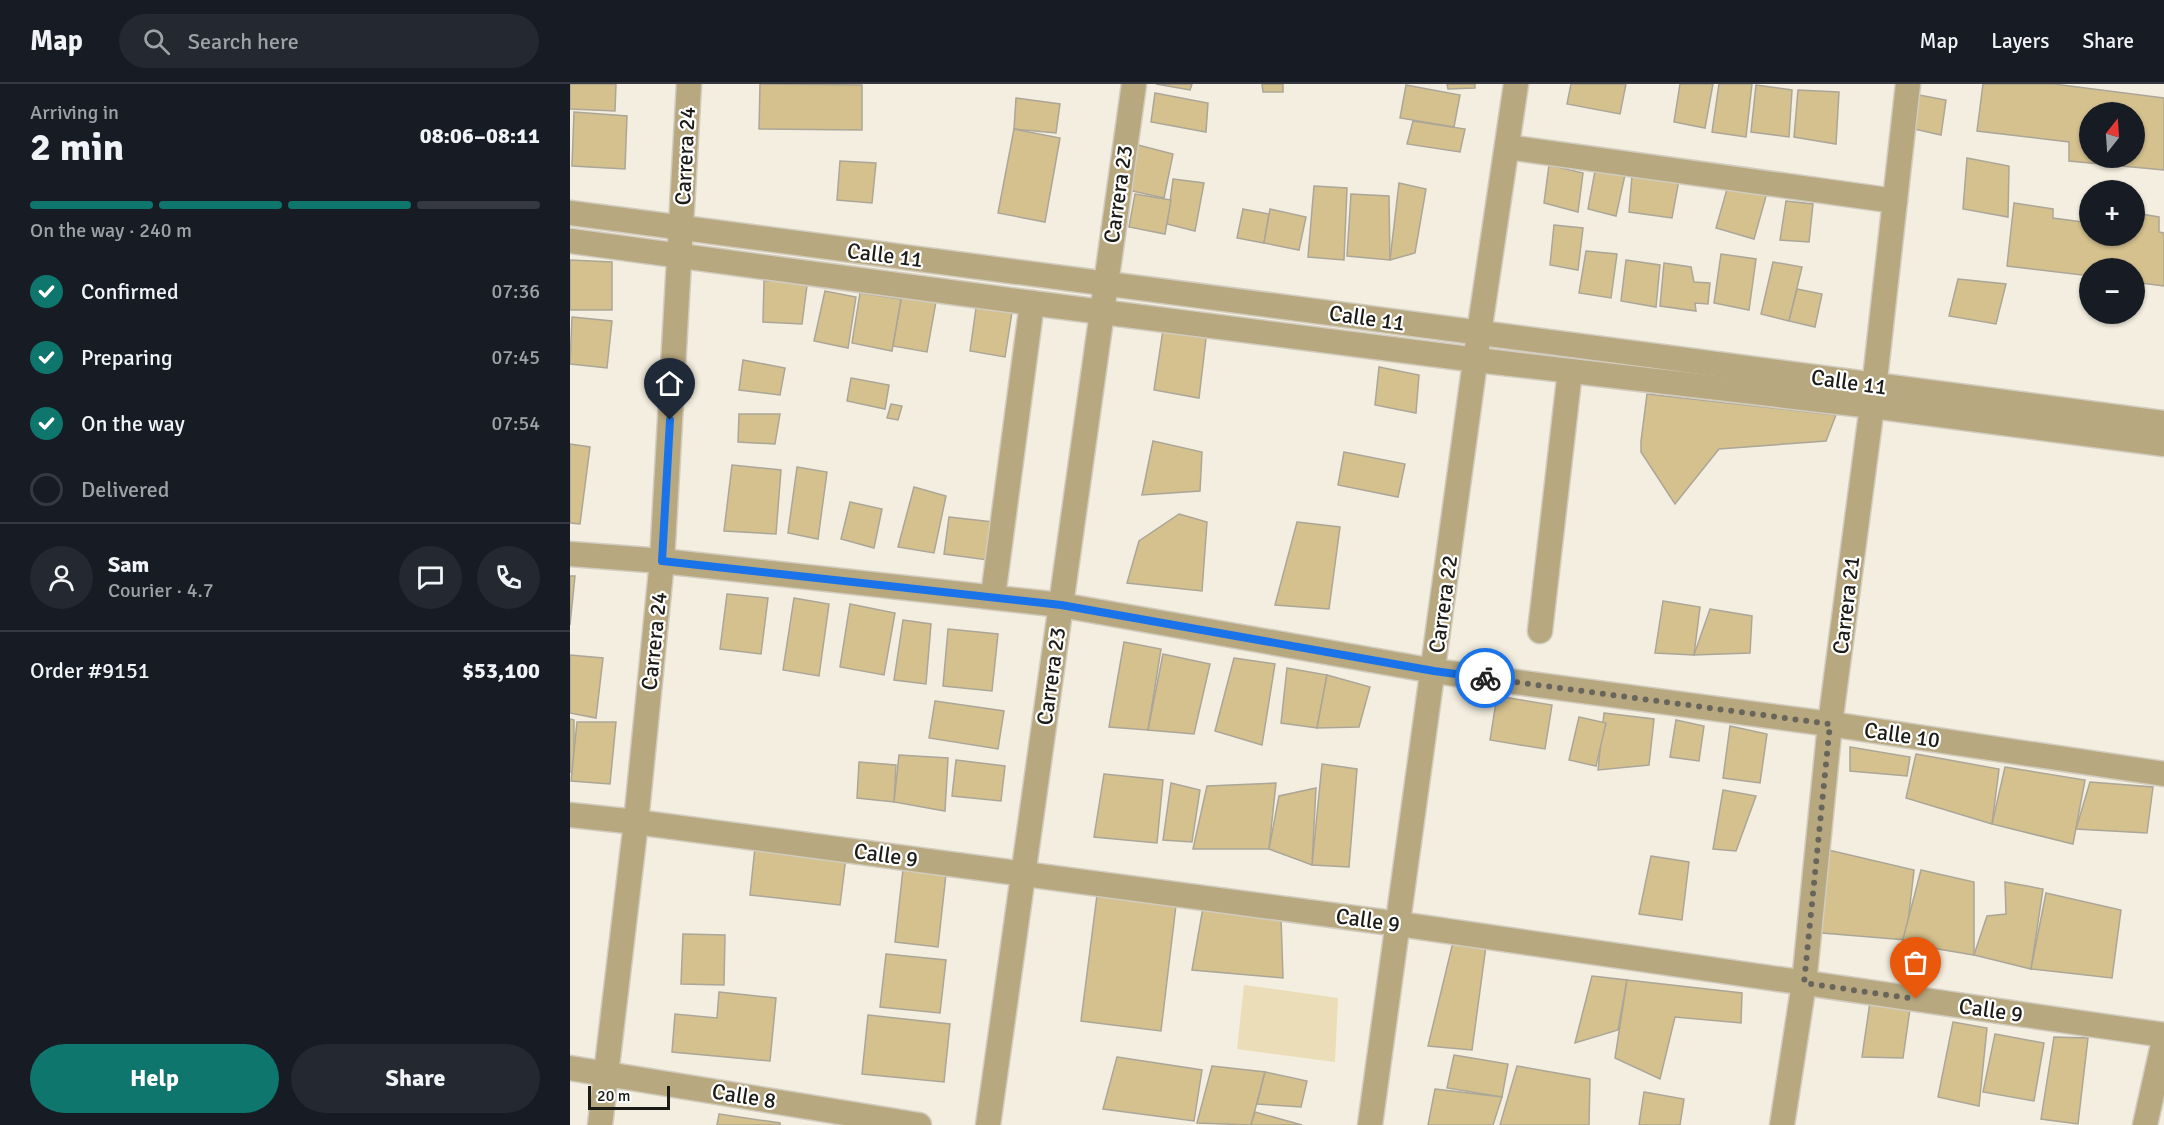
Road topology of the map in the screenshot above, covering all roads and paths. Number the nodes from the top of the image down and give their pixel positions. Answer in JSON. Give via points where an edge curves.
{"nodes":[{"id":1,"x":689,"y":84,"type":"edge"},
{"id":2,"x":1134,"y":84,"type":"edge"},
{"id":3,"x":1516,"y":84,"type":"edge"},
{"id":4,"x":1908,"y":84,"type":"edge"},
{"id":5,"x":1507,"y":147,"type":"junction"},
{"id":6,"x":1895,"y":201,"type":"junction"},
{"id":7,"x":570,"y":213,"type":"edge"},
{"id":8,"x":681,"y":228,"type":"junction"},
{"id":9,"x":570,"y":241,"type":"edge"},
{"id":10,"x":679,"y":255,"type":"junction"},
{"id":11,"x":1106,"y":284,"type":"junction"},
{"id":12,"x":1032,"y":303,"type":"junction"},
{"id":13,"x":1102,"y":311,"type":"junction"},
{"id":14,"x":1479,"y":333,"type":"junction"},
{"id":15,"x":1477,"y":360,"type":"junction"},
{"id":16,"x":1570,"y":371,"type":"junction"},
{"id":17,"x":1873,"y":395,"type":"junction"},
{"id":18,"x":2164,"y":423,"type":"edge"},
{"id":19,"x":2164,"y":444,"type":"edge"},
{"id":20,"x":570,"y":554,"type":"edge"},
{"id":21,"x":662,"y":561,"type":"junction"},
{"id":22,"x":993,"y":596,"type":"junction"},
{"id":23,"x":1061,"y":605,"type":"junction"},
{"id":24,"x":1540,"y":632,"type":"dead end"},
{"id":25,"x":1434,"y":671,"type":"junction"},
{"id":26,"x":1830,"y":724,"type":"junction"},
{"id":27,"x":2164,"y":774,"type":"edge"},
{"id":28,"x":570,"y":815,"type":"edge"},
{"id":29,"x":636,"y":822,"type":"junction"},
{"id":30,"x":1023,"y":873,"type":"junction"},
{"id":31,"x":1399,"y":924,"type":"junction"},
{"id":32,"x":1804,"y":983,"type":"junction"},
{"id":33,"x":2164,"y":1035,"type":"edge"},
{"id":34,"x":2164,"y":1040,"type":"edge"},
{"id":35,"x":570,"y":1068,"type":"edge"},
{"id":36,"x":608,"y":1073,"type":"junction"},
{"id":37,"x":600,"y":1125,"type":"edge"},
{"id":38,"x":919,"y":1125,"type":"edge"},
{"id":39,"x":988,"y":1125,"type":"edge"},
{"id":40,"x":1370,"y":1125,"type":"edge"},
{"id":41,"x":1782,"y":1125,"type":"edge"},
{"id":42,"x":2145,"y":1125,"type":"edge"}],
"edges":[{"from":1,"to":8,"type":"street","name":"Carrera 24"},
{"from":2,"to":11,"type":"street","name":"Carrera 23"},
{"from":3,"to":5,"type":"street","name":"Carrera 22"},
{"from":4,"to":6,"type":"street","name":"Carrera 21"},
{"from":5,"to":6,"type":"street"},
{"from":5,"to":14,"type":"street","name":"Carrera 22"},
{"from":6,"to":17,"type":"street","name":"Carrera 21"},
{"from":7,"to":8,"type":"street","name":"Calle 11"},
{"from":8,"to":10,"type":"street","name":"Carrera 24"},
{"from":8,"to":11,"type":"street","name":"Calle 11"},
{"from":9,"to":10,"type":"street","name":"Calle 11"},
{"from":10,"to":12,"type":"street","name":"Calle 11"},
{"from":10,"to":21,"type":"street","name":"Carrera 24"},
{"from":11,"to":13,"type":"street","name":"Carrera 23"},
{"from":11,"to":14,"type":"street","name":"Calle 11"},
{"from":12,"to":13,"type":"street","name":"Calle 11"},
{"from":12,"to":22,"type":"street"},
{"from":13,"to":15,"type":"street","name":"Calle 11"},
{"from":13,"to":23,"type":"street","name":"Carrera 23"},
{"from":14,"to":15,"type":"street","name":"Carrera 22"},
{"from":14,"to":17,"type":"street","name":"Calle 11"},
{"from":15,"to":16,"type":"street","name":"Calle 11"},
{"from":15,"to":25,"type":"street","name":"Carrera 22"},
{"from":16,"to":17,"type":"street","name":"Calle 11"},
{"from":16,"to":24,"type":"street"},
{"from":17,"to":18,"type":"street","name":"Calle 11"},
{"from":17,"to":19,"type":"street","name":"Calle 11"},
{"from":17,"to":26,"type":"street","name":"Carrera 21"},
{"from":20,"to":21,"type":"street","name":"Calle 10"},
{"from":21,"to":22,"type":"street","name":"Calle 10"},
{"from":21,"to":29,"type":"street","name":"Carrera 24"},
{"from":22,"to":23,"type":"street","name":"Calle 10"},
{"from":23,"to":25,"type":"street","name":"Calle 10"},
{"from":23,"to":30,"type":"street","name":"Carrera 23"},
{"from":25,"to":26,"type":"street","name":"Calle 10"},
{"from":25,"to":31,"type":"street","name":"Carrera 22"},
{"from":26,"to":27,"type":"street","name":"Calle 10"},
{"from":26,"to":32,"type":"street","name":"Carrera 21"},
{"from":28,"to":29,"type":"street","name":"Calle 9"},
{"from":29,"to":30,"type":"street","name":"Calle 9"},
{"from":29,"to":36,"type":"street","name":"Carrera 24"},
{"from":30,"to":31,"type":"street","name":"Calle 9"},
{"from":30,"to":39,"type":"street","name":"Carrera 23"},
{"from":31,"to":32,"type":"street","name":"Calle 9"},
{"from":31,"to":40,"type":"street","name":"Carrera 22"},
{"from":32,"to":33,"type":"street","name":"Calle 9"},
{"from":32,"to":41,"type":"street","name":"Carrera 21"},
{"from":34,"to":42,"type":"street"},
{"from":35,"to":36,"type":"street","name":"Calle 8"},
{"from":36,"to":37,"type":"street","name":"Carrera 24"},
{"from":36,"to":38,"type":"street","name":"Calle 8"}]}
